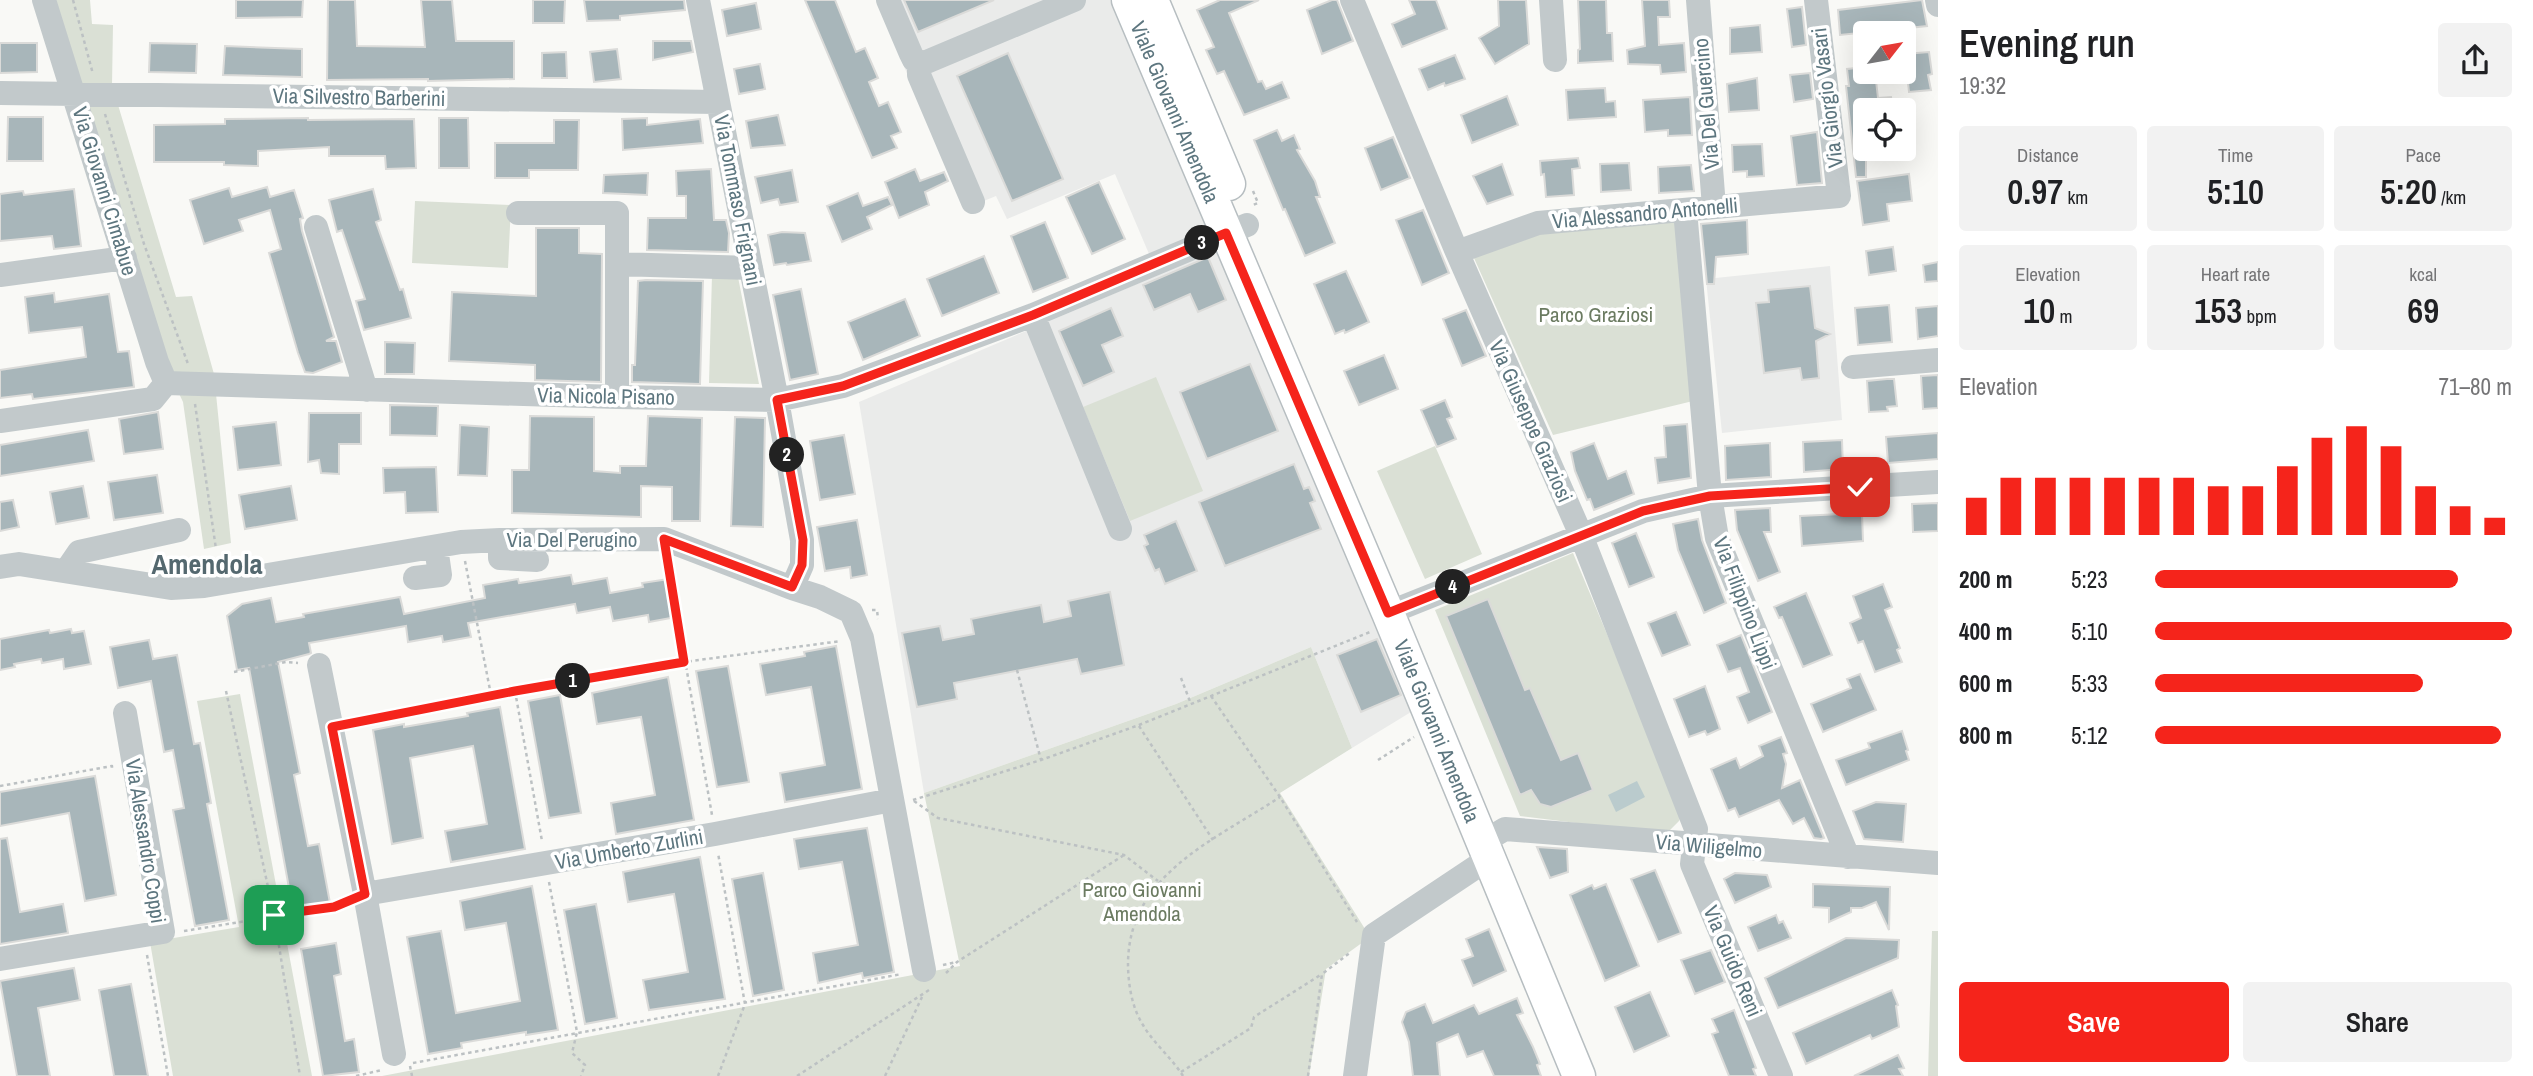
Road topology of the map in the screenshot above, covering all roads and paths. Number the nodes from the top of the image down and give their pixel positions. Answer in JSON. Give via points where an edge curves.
{"nodes":[{"id":1,"x":44,"y":0,"type":"edge"},
{"id":2,"x":698,"y":0,"type":"edge"},
{"id":3,"x":888,"y":0,"type":"edge"},
{"id":4,"x":1074,"y":0,"type":"edge"},
{"id":5,"x":1128,"y":0,"type":"edge"},
{"id":6,"x":1153,"y":0,"type":"edge"},
{"id":7,"x":1352,"y":0,"type":"edge"},
{"id":8,"x":1551,"y":0,"type":"edge"},
{"id":9,"x":1698,"y":0,"type":"edge"},
{"id":10,"x":1816,"y":0,"type":"edge"},
{"id":11,"x":1555,"y":60,"type":"dead end"},
{"id":12,"x":919,"y":62,"type":"junction"},
{"id":13,"x":0,"y":93,"type":"edge"},
{"id":14,"x":74,"y":93,"type":"junction"},
{"id":15,"x":718,"y":102,"type":"junction"},
{"id":16,"x":1839,"y":196,"type":"joint"},
{"id":17,"x":972,"y":202,"type":"dead end"},
{"id":18,"x":1714,"y":207,"type":"junction"},
{"id":19,"x":1685,"y":210,"type":"junction"},
{"id":20,"x":518,"y":213,"type":"dead end"},
{"id":21,"x":316,"y":228,"type":"dead end"},
{"id":22,"x":1237,"y":229,"type":"junction"},
{"id":23,"x":1457,"y":252,"type":"junction"},
{"id":24,"x":125,"y":258,"type":"junction"},
{"id":25,"x":617,"y":264,"type":"junction"},
{"id":26,"x":751,"y":268,"type":"junction"},
{"id":27,"x":0,"y":275,"type":"edge"},
{"id":28,"x":1033,"y":315,"type":"junction"},
{"id":29,"x":1938,"y":360,"type":"edge"},
{"id":30,"x":1853,"y":367,"type":"dead end"},
{"id":31,"x":166,"y":383,"type":"junction"},
{"id":32,"x":366,"y":390,"type":"junction"},
{"id":33,"x":617,"y":397,"type":"junction"},
{"id":34,"x":777,"y":400,"type":"junction"},
{"id":35,"x":0,"y":421,"type":"edge"},
{"id":36,"x":1938,"y":482,"type":"edge"},
{"id":37,"x":1710,"y":496,"type":"junction"},
{"id":38,"x":1120,"y":529,"type":"dead end"},
{"id":39,"x":179,"y":530,"type":"dead end"},
{"id":40,"x":1580,"y":535,"type":"junction"},
{"id":41,"x":664,"y":539,"type":"junction"},
{"id":42,"x":500,"y":540,"type":"junction"},
{"id":43,"x":461,"y":542,"type":"junction"},
{"id":44,"x":436,"y":547,"type":"junction"},
{"id":45,"x":537,"y":560,"type":"dead end"},
{"id":46,"x":0,"y":567,"type":"edge"},
{"id":47,"x":65,"y":571,"type":"junction"},
{"id":48,"x":415,"y":579,"type":"dead end"},
{"id":49,"x":792,"y":587,"type":"junction"},
{"id":50,"x":1388,"y":617,"type":"junction"},
{"id":51,"x":862,"y":638,"type":"junction"},
{"id":52,"x":684,"y":662,"type":"junction"},
{"id":53,"x":319,"y":665,"type":"joint"},
{"id":54,"x":1017,"y":670,"type":"dead end"},
{"id":55,"x":234,"y":672,"type":"dead end"},
{"id":56,"x":1181,"y":678,"type":"dead end"},
{"id":57,"x":226,"y":691,"type":"dead end"},
{"id":58,"x":515,"y":691,"type":"junction"},
{"id":59,"x":491,"y":695,"type":"junction"},
{"id":60,"x":1211,"y":696,"type":"junction"},
{"id":61,"x":1191,"y":704,"type":"junction"},
{"id":62,"x":125,"y":713,"type":"dead end"},
{"id":63,"x":1139,"y":725,"type":"junction"},
{"id":64,"x":332,"y":727,"type":"junction"},
{"id":65,"x":1424,"y":730,"type":"dead end"},
{"id":66,"x":1041,"y":760,"type":"junction"},
{"id":67,"x":1378,"y":760,"type":"dead end"},
{"id":68,"x":112,"y":766,"type":"dead end"},
{"id":69,"x":0,"y":786,"type":"edge"},
{"id":70,"x":1280,"y":797,"type":"junction"},
{"id":71,"x":903,"y":800,"type":"junction"},
{"id":72,"x":1295,"y":812,"type":"dead end"},
{"id":73,"x":1290,"y":815,"type":"junction"},
{"id":74,"x":715,"y":834,"type":"junction"},
{"id":75,"x":1213,"y":840,"type":"junction"},
{"id":76,"x":1495,"y":841,"type":"junction"},
{"id":77,"x":1694,"y":845,"type":"junction"},
{"id":78,"x":1124,"y":855,"type":"junction"},
{"id":79,"x":1847,"y":858,"type":"junction"},
{"id":80,"x":546,"y":863,"type":"junction"},
{"id":81,"x":1938,"y":863,"type":"edge"},
{"id":82,"x":1158,"y":881,"type":"junction"},
{"id":83,"x":365,"y":894,"type":"junction"},
{"id":84,"x":274,"y":915,"type":"junction"},
{"id":85,"x":1361,"y":928,"type":"dead end"},
{"id":86,"x":153,"y":934,"type":"junction"},
{"id":87,"x":1359,"y":946,"type":"dead end"},
{"id":88,"x":0,"y":959,"type":"edge"},
{"id":89,"x":957,"y":962,"type":"junction"},
{"id":90,"x":1322,"y":974,"type":"junction"},
{"id":91,"x":932,"y":979,"type":"junction"},
{"id":92,"x":923,"y":996,"type":"junction"},
{"id":93,"x":745,"y":1004,"type":"junction"},
{"id":94,"x":577,"y":1031,"type":"junction"},
{"id":95,"x":396,"y":1062,"type":"junction"},
{"id":96,"x":1182,"y":1074,"type":"edge"},
{"id":97,"x":168,"y":1076,"type":"edge"},
{"id":98,"x":300,"y":1076,"type":"edge"},
{"id":99,"x":356,"y":1076,"type":"edge"},
{"id":100,"x":581,"y":1076,"type":"edge"},
{"id":101,"x":718,"y":1076,"type":"edge"},
{"id":102,"x":797,"y":1076,"type":"edge"},
{"id":103,"x":885,"y":1076,"type":"edge"},
{"id":104,"x":1308,"y":1076,"type":"edge"},
{"id":105,"x":1355,"y":1076,"type":"edge"},
{"id":106,"x":1579,"y":1076,"type":"edge"},
{"id":107,"x":1602,"y":1076,"type":"edge"},
{"id":108,"x":1781,"y":1076,"type":"edge"}],
"edges":[{"from":1,"to":14,"type":"street","name":"Via Giovanni Cimabue"},
{"from":2,"to":15,"type":"street","name":"Via Tommaso Frignani"},
{"from":3,"to":12,"type":"street","via":[[911,54]]},
{"from":4,"to":12,"type":"street","via":[[929,62]]},
{"from":5,"to":22,"type":"main road","name":"Viale Giovanni Amendola"},
{"from":6,"to":22,"type":"main road","name":"Viale Giovanni Amendola"},
{"from":7,"to":23,"type":"street","name":"Via Giuseppe Graziosi"},
{"from":8,"to":11,"type":"street"},
{"from":9,"to":18,"type":"street","name":"Via Del Guercino"},
{"from":10,"to":16,"type":"street","name":"Via Giorgio Vasari"},
{"from":12,"to":17,"type":"street","via":[[919,75]]},
{"from":13,"to":14,"type":"street","name":"Via Silvestro Barberini"},
{"from":14,"to":15,"type":"street","name":"Via Silvestro Barberini"},
{"from":14,"to":24,"type":"street","name":"Via Giovanni Cimabue"},
{"from":15,"to":26,"type":"street","name":"Via Tommaso Frignani"},
{"from":16,"to":18,"type":"street","name":"Via Alessandro Antonelli"},
{"from":18,"to":19,"type":"street","name":"Via Alessandro Antonelli"},
{"from":19,"to":23,"type":"street","name":"Via Alessandro Antonelli","via":[[1538,223]]},
{"from":19,"to":37,"type":"street","name":"Via Filippino Lippi"},
{"from":20,"to":25,"type":"street","via":[[617,213]]},
{"from":21,"to":32,"type":"street"},
{"from":22,"to":28,"type":"street","name":"Via Nicola Pisano"},
{"from":22,"to":50,"type":"main road","name":"Viale Giovanni Amendola"},
{"from":23,"to":40,"type":"street","name":"Via Giuseppe Graziosi"},
{"from":24,"to":27,"type":"street"},
{"from":24,"to":31,"type":"street","name":"Via Giovanni Cimabue"},
{"from":25,"to":26,"type":"street"},
{"from":25,"to":33,"type":"street"},
{"from":26,"to":34,"type":"street","name":"Via Tommaso Frignani"},
{"from":28,"to":34,"type":"street","name":"Via Nicola Pisano","via":[[843,386]]},
{"from":28,"to":38,"type":"street"},
{"from":29,"to":30,"type":"street"},
{"from":31,"to":32,"type":"street","name":"Via Nicola Pisano"},
{"from":31,"to":35,"type":"street","via":[[153,399]]},
{"from":32,"to":33,"type":"street","name":"Via Nicola Pisano"},
{"from":33,"to":34,"type":"street","name":"Via Nicola Pisano"},
{"from":34,"to":49,"type":"street","via":[[803,540],[802,565]]},
{"from":36,"to":37,"type":"street"},
{"from":37,"to":40,"type":"street","via":[[1643,511]]},
{"from":37,"to":79,"type":"street","name":"Via Filippino Lippi","via":[[1717,538]]},
{"from":39,"to":47,"type":"street","via":[[79,551]]},
{"from":40,"to":50,"type":"street"},
{"from":40,"to":77,"type":"street","name":"Via Giuseppe Graziosi","via":[[1696,829]]},
{"from":41,"to":42,"type":"street","name":"Via Del Perugino"},
{"from":41,"to":49,"type":"street","name":"Via Del Perugino"},
{"from":41,"to":52,"type":"path"},
{"from":42,"to":43,"type":"street","name":"Via Del Perugino"},
{"from":42,"to":45,"type":"street","via":[[500,558]]},
{"from":43,"to":44,"type":"street","name":"Via Del Perugino"},
{"from":43,"to":59,"type":"path"},
{"from":44,"to":47,"type":"street","name":"Via Del Perugino","via":[[171,588]]},
{"from":44,"to":48,"type":"street","via":[[440,575]]},
{"from":46,"to":47,"type":"street","name":"Via Del Perugino","via":[[19,564]]},
{"from":49,"to":51,"type":"street","via":[[851,612]]},
{"from":50,"to":60,"type":"path"},
{"from":50,"to":76,"type":"main road","name":"Viale Giovanni Amendola"},
{"from":51,"to":52,"type":"path"},
{"from":51,"to":71,"type":"street"},
{"from":52,"to":58,"type":"path"},
{"from":52,"to":74,"type":"path"},
{"from":53,"to":55,"type":"path","via":[[286,662]]},
{"from":53,"to":64,"type":"street"},
{"from":54,"to":66,"type":"path"},
{"from":56,"to":61,"type":"path"},
{"from":57,"to":84,"type":"path"},
{"from":58,"to":59,"type":"path"},
{"from":58,"to":80,"type":"path"},
{"from":59,"to":64,"type":"path"},
{"from":60,"to":61,"type":"path"},
{"from":60,"to":70,"type":"path"},
{"from":61,"to":63,"type":"path"},
{"from":62,"to":86,"type":"street","name":"Via Alessandro Coppi"},
{"from":63,"to":66,"type":"path"},
{"from":63,"to":75,"type":"path"},
{"from":64,"to":83,"type":"street"},
{"from":65,"to":67,"type":"path"},
{"from":66,"to":71,"type":"path"},
{"from":68,"to":69,"type":"path"},
{"from":70,"to":73,"type":"path"},
{"from":70,"to":75,"type":"path"},
{"from":71,"to":74,"type":"street","name":"Via Umberto Zurlini"},
{"from":71,"to":78,"type":"path","via":[[938,818]]},
{"from":71,"to":91,"type":"street"},
{"from":72,"to":73,"type":"path"},
{"from":73,"to":85,"type":"path"},
{"from":74,"to":80,"type":"street","name":"Via Umberto Zurlini"},
{"from":74,"to":93,"type":"path"},
{"from":75,"to":82,"type":"path"},
{"from":76,"to":77,"type":"street","name":"Via Wiligelmo"},
{"from":76,"to":105,"type":"street","via":[[1479,865],[1374,935]]},
{"from":76,"to":106,"type":"main road","name":"Viale Giovanni Amendola"},
{"from":76,"to":107,"type":"main road","name":"Viale Giovanni Amendola"},
{"from":77,"to":79,"type":"street","name":"Via Wiligelmo"},
{"from":77,"to":108,"type":"street","name":"Via Guido Reni","via":[[1692,864]]},
{"from":78,"to":82,"type":"path"},
{"from":78,"to":89,"type":"path"},
{"from":79,"to":81,"type":"street","name":"Via Wiligelmo"},
{"from":80,"to":83,"type":"street","name":"Via Umberto Zurlini"},
{"from":80,"to":94,"type":"path"},
{"from":82,"to":96,"type":"path","via":[[1139,911],[1129,949],[1128,983],[1142,1024]]},
{"from":83,"to":84,"type":"path","via":[[334,907]]},
{"from":83,"to":95,"type":"street"},
{"from":84,"to":86,"type":"path"},
{"from":84,"to":98,"type":"path"},
{"from":86,"to":88,"type":"street","name":"Via Alessandro Coppi"},
{"from":86,"to":97,"type":"path"},
{"from":87,"to":90,"type":"path"},
{"from":89,"to":91,"type":"path"},
{"from":89,"to":91,"type":"path"},
{"from":90,"to":96,"type":"path","via":[[1254,1017],[1251,1028]]},
{"from":90,"to":104,"type":"path"},
{"from":91,"to":92,"type":"path"},
{"from":91,"to":92,"type":"path"},
{"from":91,"to":93,"type":"path"},
{"from":92,"to":102,"type":"path"},
{"from":92,"to":103,"type":"path"},
{"from":93,"to":94,"type":"path"},
{"from":93,"to":101,"type":"path"},
{"from":94,"to":95,"type":"path"},
{"from":94,"to":100,"type":"path","via":[[572,1053],[585,1065]]},
{"from":95,"to":99,"type":"path"}]}
